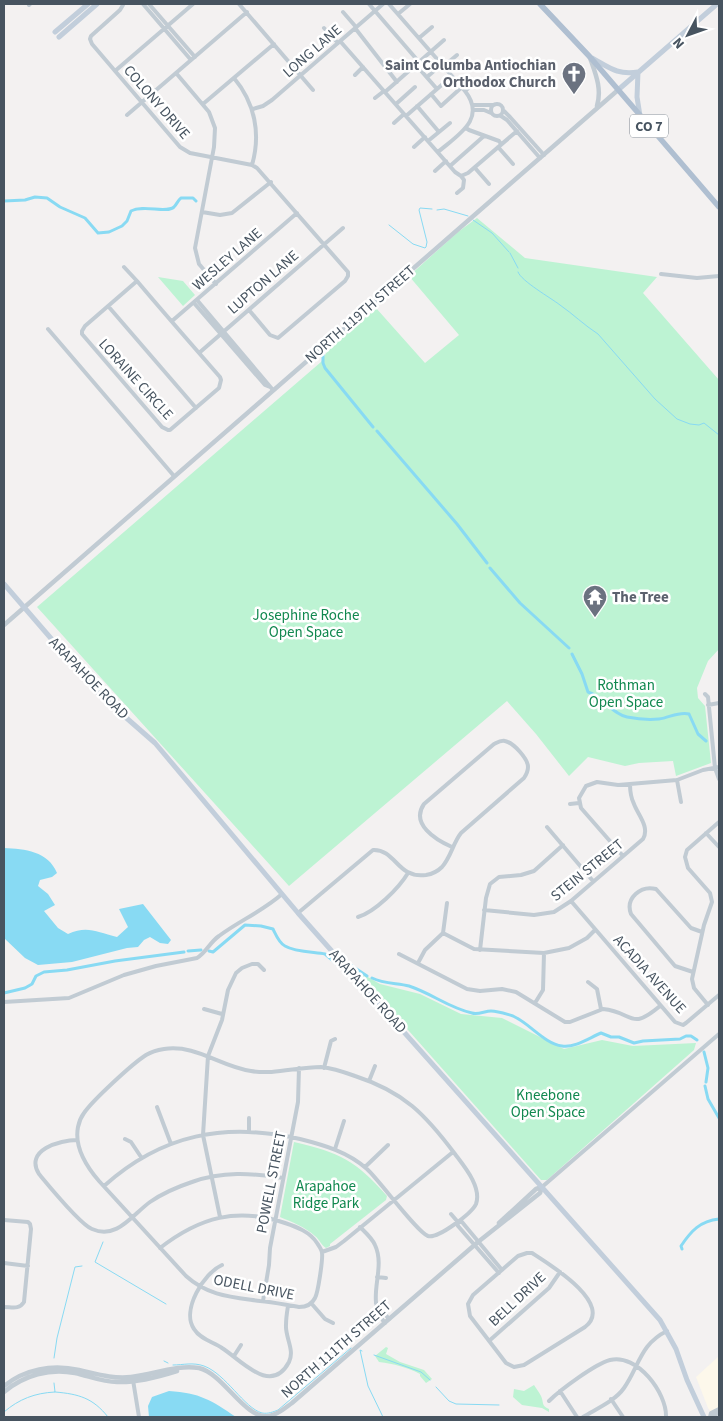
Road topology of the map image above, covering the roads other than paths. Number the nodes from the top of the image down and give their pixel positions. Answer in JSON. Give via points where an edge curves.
{"nodes":[{"id":1,"x":88,"y":4,"type":"edge"},
{"id":2,"x":96,"y":4,"type":"edge"},
{"id":3,"x":143,"y":4,"type":"edge"},
{"id":4,"x":149,"y":4,"type":"edge"},
{"id":5,"x":193,"y":4,"type":"edge"},
{"id":6,"x":239,"y":4,"type":"edge"},
{"id":7,"x":369,"y":4,"type":"edge"},
{"id":8,"x":383,"y":4,"type":"edge"},
{"id":9,"x":389,"y":4,"type":"edge"},
{"id":10,"x":410,"y":4,"type":"edge"},
{"id":11,"x":540,"y":4,"type":"edge"},
{"id":12,"x":717,"y":4,"type":"edge"},
{"id":13,"x":123,"y":5,"type":"edge"},
{"id":14,"x":375,"y":11,"type":"junction"},
{"id":15,"x":247,"y":12,"type":"junction"},
{"id":16,"x":343,"y":12,"type":"dead end"},
{"id":17,"x":398,"y":14,"type":"junction"},
{"id":18,"x":166,"y":27,"type":"junction"},
{"id":19,"x":432,"y":27,"type":"dead end"},
{"id":20,"x":324,"y":28,"type":"dead end"},
{"id":21,"x":355,"y":28,"type":"junction"},
{"id":22,"x":54,"y":32,"type":"dead end"},
{"id":23,"x":59,"y":37,"type":"dead end"},
{"id":24,"x":419,"y":38,"type":"junction"},
{"id":25,"x":444,"y":40,"type":"dead end"},
{"id":26,"x":339,"y":42,"type":"junction"},
{"id":27,"x":274,"y":44,"type":"junction"},
{"id":28,"x":431,"y":52,"type":"junction"},
{"id":29,"x":457,"y":55,"type":"dead end"},
{"id":30,"x":590,"y":57,"type":"junction"},
{"id":31,"x":193,"y":58,"type":"junction"},
{"id":32,"x":418,"y":63,"type":"junction"},
{"id":33,"x":443,"y":65,"type":"junction"},
{"id":34,"x":363,"y":67,"type":"junction"},
{"id":35,"x":115,"y":71,"type":"junction"},
{"id":36,"x":638,"y":72,"type":"junction"},
{"id":37,"x":176,"y":73,"type":"junction"},
{"id":38,"x":354,"y":75,"type":"dead end"},
{"id":39,"x":301,"y":76,"type":"junction"},
{"id":40,"x":452,"y":76,"type":"junction"},
{"id":41,"x":427,"y":77,"type":"junction"},
{"id":42,"x":234,"y":78,"type":"junction"},
{"id":43,"x":478,"y":80,"type":"dead end"},
{"id":44,"x":397,"y":82,"type":"junction"},
{"id":45,"x":415,"y":87,"type":"dead end"},
{"id":46,"x":437,"y":89,"type":"junction"},
{"id":47,"x":464,"y":89,"type":"junction"},
{"id":48,"x":313,"y":90,"type":"dead end"},
{"id":49,"x":618,"y":90,"type":"junction"},
{"id":50,"x":384,"y":91,"type":"junction"},
{"id":51,"x":431,"y":94,"type":"junction"},
{"id":52,"x":375,"y":98,"type":"dead end"},
{"id":53,"x":142,"y":103,"type":"junction"},
{"id":54,"x":203,"y":104,"type":"junction"},
{"id":55,"x":396,"y":104,"type":"junction"},
{"id":56,"x":494,"y":105,"type":"junction"},
{"id":57,"x":417,"y":106,"type":"junction"},
{"id":58,"x":473,"y":108,"type":"junction"},
{"id":59,"x":597,"y":108,"type":"junction"},
{"id":60,"x":253,"y":109,"type":"junction"},
{"id":61,"x":504,"y":111,"type":"junction"},
{"id":62,"x":492,"y":114,"type":"junction"},
{"id":63,"x":127,"y":115,"type":"dead end"},
{"id":64,"x":405,"y":115,"type":"junction"},
{"id":65,"x":501,"y":116,"type":"junction"},
{"id":66,"x":640,"y":116,"type":"junction"},
{"id":67,"x":394,"y":123,"type":"dead end"},
{"id":68,"x":450,"y":123,"type":"dead end"},
{"id":69,"x":466,"y":128,"type":"junction"},
{"id":70,"x":517,"y":131,"type":"junction"},
{"id":71,"x":439,"y":132,"type":"junction"},
{"id":72,"x":484,"y":136,"type":"junction"},
{"id":73,"x":427,"y":139,"type":"junction"},
{"id":74,"x":500,"y":146,"type":"junction"},
{"id":75,"x":414,"y":147,"type":"dead end"},
{"id":76,"x":438,"y":152,"type":"junction"},
{"id":77,"x":542,"y":156,"type":"junction"},
{"id":78,"x":212,"y":158,"type":"junction"},
{"id":79,"x":446,"y":161,"type":"junction"},
{"id":80,"x":513,"y":164,"type":"dead end"},
{"id":81,"x":252,"y":165,"type":"junction"},
{"id":82,"x":450,"y":166,"type":"junction"},
{"id":83,"x":475,"y":168,"type":"junction"},
{"id":84,"x":435,"y":170,"type":"dead end"},
{"id":85,"x":462,"y":176,"type":"junction"},
{"id":86,"x":270,"y":182,"type":"junction"},
{"id":87,"x":489,"y":184,"type":"dead end"},
{"id":88,"x":457,"y":193,"type":"dead end"},
{"id":89,"x":719,"y":207,"type":"edge"},
{"id":90,"x":202,"y":212,"type":"junction"},
{"id":91,"x":298,"y":213,"type":"junction"},
{"id":92,"x":343,"y":228,"type":"dead end"},
{"id":93,"x":324,"y":244,"type":"junction"},
{"id":94,"x":124,"y":267,"type":"dead end"},
{"id":95,"x":661,"y":274,"type":"dead end"},
{"id":96,"x":718,"y":278,"type":"edge"},
{"id":97,"x":137,"y":281,"type":"junction"},
{"id":98,"x":216,"y":284,"type":"junction"},
{"id":99,"x":195,"y":301,"type":"junction"},
{"id":100,"x":108,"y":306,"type":"junction"},
{"id":101,"x":249,"y":310,"type":"junction"},
{"id":102,"x":172,"y":321,"type":"junction"},
{"id":103,"x":48,"y":329,"type":"dead end"},
{"id":104,"x":222,"y":332,"type":"junction"},
{"id":105,"x":199,"y":353,"type":"junction"},
{"id":106,"x":271,"y":388,"type":"junction"},
{"id":107,"x":196,"y":408,"type":"junction"},
{"id":108,"x":174,"y":476,"type":"junction"},
{"id":109,"x":4,"y":584,"type":"edge"},
{"id":110,"x":24,"y":607,"type":"junction"},
{"id":111,"x":4,"y":625,"type":"edge"},
{"id":112,"x":705,"y":694,"type":"dead end"},
{"id":113,"x":719,"y":703,"type":"edge"},
{"id":114,"x":708,"y":704,"type":"junction"},
{"id":115,"x":717,"y":767,"type":"edge"},
{"id":116,"x":719,"y":779,"type":"edge"},
{"id":117,"x":676,"y":780,"type":"junction"},
{"id":118,"x":630,"y":784,"type":"junction"},
{"id":119,"x":681,"y":802,"type":"dead end"},
{"id":120,"x":579,"y":803,"type":"junction"},
{"id":121,"x":570,"y":804,"type":"dead end"},
{"id":122,"x":719,"y":822,"type":"edge"},
{"id":123,"x":547,"y":826,"type":"dead end"},
{"id":124,"x":706,"y":833,"type":"junction"},
{"id":125,"x":564,"y":845,"type":"junction"},
{"id":126,"x":452,"y":847,"type":"junction"},
{"id":127,"x":719,"y":847,"type":"edge"},
{"id":128,"x":623,"y":856,"type":"junction"},
{"id":129,"x":534,"y":871,"type":"junction"},
{"id":130,"x":408,"y":873,"type":"junction"},
{"id":131,"x":538,"y":877,"type":"dead end"},
{"id":132,"x":593,"y":881,"type":"junction"},
{"id":133,"x":282,"y":894,"type":"junction"},
{"id":134,"x":571,"y":901,"type":"junction"},
{"id":135,"x":448,"y":903,"type":"dead end"},
{"id":136,"x":484,"y":910,"type":"junction"},
{"id":137,"x":298,"y":913,"type":"junction"},
{"id":138,"x":358,"y":917,"type":"dead end"},
{"id":139,"x":595,"y":930,"type":"junction"},
{"id":140,"x":702,"y":932,"type":"junction"},
{"id":141,"x":443,"y":933,"type":"junction"},
{"id":142,"x":480,"y":950,"type":"junction"},
{"id":143,"x":544,"y":953,"type":"junction"},
{"id":144,"x":399,"y":954,"type":"dead end"},
{"id":145,"x":418,"y":963,"type":"junction"},
{"id":146,"x":264,"y":970,"type":"dead end"},
{"id":147,"x":693,"y":972,"type":"junction"},
{"id":148,"x":588,"y":982,"type":"dead end"},
{"id":149,"x":719,"y":995,"type":"edge"},
{"id":150,"x":4,"y":1002,"type":"edge"},
{"id":151,"x":535,"y":1003,"type":"junction"},
{"id":152,"x":708,"y":1005,"type":"junction"},
{"id":153,"x":660,"y":1006,"type":"junction"},
{"id":154,"x":204,"y":1008,"type":"dead end"},
{"id":155,"x":602,"y":1009,"type":"junction"},
{"id":156,"x":222,"y":1014,"type":"junction"},
{"id":157,"x":719,"y":1034,"type":"edge"},
{"id":158,"x":335,"y":1039,"type":"dead end"},
{"id":159,"x":208,"y":1056,"type":"junction"},
{"id":160,"x":375,"y":1066,"type":"dead end"},
{"id":161,"x":299,"y":1068,"type":"junction"},
{"id":162,"x":324,"y":1068,"type":"junction"},
{"id":163,"x":369,"y":1081,"type":"junction"},
{"id":164,"x":157,"y":1107,"type":"dead end"},
{"id":165,"x":249,"y":1118,"type":"dead end"},
{"id":166,"x":344,"y":1121,"type":"dead end"},
{"id":167,"x":249,"y":1131,"type":"junction"},
{"id":168,"x":203,"y":1135,"type":"junction"},
{"id":169,"x":291,"y":1137,"type":"junction"},
{"id":170,"x":125,"y":1139,"type":"dead end"},
{"id":171,"x":77,"y":1140,"type":"junction"},
{"id":172,"x":171,"y":1144,"type":"junction"},
{"id":173,"x":388,"y":1144,"type":"dead end"},
{"id":174,"x":335,"y":1149,"type":"junction"},
{"id":175,"x":454,"y":1152,"type":"junction"},
{"id":176,"x":141,"y":1157,"type":"junction"},
{"id":177,"x":365,"y":1167,"type":"junction"},
{"id":178,"x":212,"y":1177,"type":"junction"},
{"id":179,"x":283,"y":1178,"type":"junction"},
{"id":180,"x":104,"y":1186,"type":"junction"},
{"id":181,"x":542,"y":1187,"type":"junction"},
{"id":182,"x":395,"y":1200,"type":"junction"},
{"id":183,"x":451,"y":1214,"type":"dead end"},
{"id":184,"x":132,"y":1217,"type":"junction"},
{"id":185,"x":220,"y":1217,"type":"junction"},
{"id":186,"x":4,"y":1220,"type":"edge"},
{"id":187,"x":275,"y":1220,"type":"junction"},
{"id":188,"x":458,"y":1221,"type":"junction"},
{"id":189,"x":360,"y":1227,"type":"junction"},
{"id":190,"x":427,"y":1236,"type":"junction"},
{"id":191,"x":424,"y":1242,"type":"dead end"},
{"id":192,"x":477,"y":1244,"type":"junction"},
{"id":193,"x":160,"y":1248,"type":"junction"},
{"id":194,"x":322,"y":1252,"type":"junction"},
{"id":195,"x":4,"y":1263,"type":"edge"},
{"id":196,"x":222,"y":1265,"type":"dead end"},
{"id":197,"x":28,"y":1266,"type":"junction"},
{"id":198,"x":500,"y":1271,"type":"junction"},
{"id":199,"x":560,"y":1272,"type":"junction"},
{"id":200,"x":377,"y":1277,"type":"junction"},
{"id":201,"x":386,"y":1278,"type":"dead end"},
{"id":202,"x":200,"y":1288,"type":"junction"},
{"id":203,"x":263,"y":1301,"type":"junction"},
{"id":204,"x":311,"y":1303,"type":"junction"},
{"id":205,"x":288,"y":1306,"type":"junction"},
{"id":206,"x":4,"y":1307,"type":"edge"},
{"id":207,"x":387,"y":1321,"type":"junction"},
{"id":208,"x":333,"y":1323,"type":"dead end"},
{"id":209,"x":667,"y":1331,"type":"junction"},
{"id":210,"x":489,"y":1341,"type":"junction"},
{"id":211,"x":241,"y":1345,"type":"dead end"},
{"id":212,"x":234,"y":1356,"type":"junction"},
{"id":213,"x":635,"y":1367,"type":"junction"},
{"id":214,"x":133,"y":1379,"type":"junction"},
{"id":215,"x":4,"y":1386,"type":"edge"},
{"id":216,"x":560,"y":1391,"type":"junction"},
{"id":217,"x":4,"y":1392,"type":"edge"},
{"id":218,"x":611,"y":1399,"type":"junction"},
{"id":219,"x":548,"y":1401,"type":"dead end"},
{"id":220,"x":719,"y":1409,"type":"edge"},
{"id":221,"x":719,"y":1413,"type":"edge"},
{"id":222,"x":139,"y":1417,"type":"edge"},
{"id":223,"x":577,"y":1417,"type":"edge"},
{"id":224,"x":583,"y":1417,"type":"edge"},
{"id":225,"x":623,"y":1417,"type":"edge"},
{"id":226,"x":666,"y":1417,"type":"edge"},
{"id":227,"x":704,"y":1417,"type":"edge"},
{"id":228,"x":710,"y":1417,"type":"edge"}],
"edges":[{"from":1,"to":22,"type":"main road"},
{"from":2,"to":23,"type":"main road"},
{"from":3,"to":18,"type":"street"},
{"from":4,"to":18,"type":"street"},
{"from":5,"to":18,"type":"street"},
{"from":6,"to":15,"type":"street"},
{"from":7,"to":14,"type":"street"},
{"from":8,"to":14,"type":"street","name":"LONG LANE"},
{"from":9,"to":17,"type":"street"},
{"from":10,"to":17,"type":"street"},
{"from":11,"to":30,"type":"main road","number":"CO 7"},
{"from":12,"to":36,"type":"main road","name":"NORTH 119TH STREET"},
{"from":13,"to":35,"type":"street","name":"COLONY DRIVE","via":[[90,39]]},
{"from":14,"to":21,"type":"street","name":"LONG LANE"},
{"from":14,"to":32,"type":"street"},
{"from":15,"to":27,"type":"street"},
{"from":15,"to":31,"type":"street"},
{"from":16,"to":21,"type":"street"},
{"from":17,"to":24,"type":"street"},
{"from":18,"to":31,"type":"street"},
{"from":18,"to":35,"type":"street"},
{"from":19,"to":24,"type":"street"},
{"from":20,"to":26,"type":"street"},
{"from":21,"to":26,"type":"street","name":"LONG LANE"},
{"from":21,"to":44,"type":"street"},
{"from":24,"to":28,"type":"street"},
{"from":25,"to":28,"type":"street"},
{"from":26,"to":34,"type":"street"},
{"from":26,"to":39,"type":"street","name":"LONG LANE"},
{"from":27,"to":39,"type":"street"},
{"from":27,"to":42,"type":"street"},
{"from":28,"to":32,"type":"street"},
{"from":28,"to":33,"type":"street"},
{"from":29,"to":33,"type":"street"},
{"from":30,"to":36,"type":"main road","via":[[618,72]]},
{"from":30,"to":49,"type":"main road","number":"CO 7"},
{"from":30,"to":59,"type":"street","via":[[600,96]]},
{"from":31,"to":37,"type":"street"},
{"from":32,"to":41,"type":"street"},
{"from":32,"to":44,"type":"street"},
{"from":33,"to":40,"type":"street"},
{"from":33,"to":41,"type":"street"},
{"from":34,"to":38,"type":"street"},
{"from":34,"to":50,"type":"street"},
{"from":35,"to":53,"type":"street","name":"COLONY DRIVE"},
{"from":36,"to":49,"type":"main road","name":"NORTH 119TH STREET"},
{"from":36,"to":66,"type":"main road"},
{"from":37,"to":53,"type":"street"},
{"from":37,"to":54,"type":"street"},
{"from":39,"to":48,"type":"street"},
{"from":39,"to":60,"type":"street","name":"LONG LANE","via":[[272,100]]},
{"from":40,"to":46,"type":"street"},
{"from":40,"to":47,"type":"street"},
{"from":41,"to":46,"type":"street"},
{"from":42,"to":54,"type":"street"},
{"from":42,"to":60,"type":"street"},
{"from":43,"to":47,"type":"street"},
{"from":44,"to":50,"type":"street"},
{"from":45,"to":55,"type":"street"},
{"from":46,"to":51,"type":"street"},
{"from":47,"to":51,"type":"street","via":[[441,106]]},
{"from":47,"to":58,"type":"street"},
{"from":49,"to":59,"type":"street","name":"NORTH 119TH STREET"},
{"from":49,"to":66,"type":"main road","number":"CO 7"},
{"from":50,"to":52,"type":"street"},
{"from":50,"to":55,"type":"street"},
{"from":51,"to":57,"type":"street"},
{"from":53,"to":63,"type":"street"},
{"from":53,"to":78,"type":"street","name":"COLONY DRIVE","via":[[185,151]]},
{"from":54,"to":78,"type":"street","via":[[215,128]]},
{"from":55,"to":64,"type":"street"},
{"from":56,"to":58,"type":"street"},
{"from":56,"to":61,"type":"street","via":[[500,105]]},
{"from":56,"to":62,"type":"street"},
{"from":57,"to":64,"type":"street"},
{"from":57,"to":71,"type":"street"},
{"from":58,"to":62,"type":"street"},
{"from":58,"to":69,"type":"street"},
{"from":59,"to":77,"type":"street","name":"NORTH 119TH STREET"},
{"from":60,"to":81,"type":"street","via":[[256,136]]},
{"from":61,"to":65,"type":"street"},
{"from":61,"to":77,"type":"street"},
{"from":62,"to":65,"type":"street"},
{"from":64,"to":67,"type":"street"},
{"from":64,"to":73,"type":"street"},
{"from":65,"to":70,"type":"street"},
{"from":66,"to":89,"type":"main road","number":"CO 7"},
{"from":68,"to":71,"type":"street"},
{"from":69,"to":72,"type":"street"},
{"from":69,"to":76,"type":"street"},
{"from":70,"to":74,"type":"street"},
{"from":70,"to":77,"type":"street"},
{"from":71,"to":73,"type":"street"},
{"from":72,"to":74,"type":"street","via":[[499,141]]},
{"from":72,"to":82,"type":"street"},
{"from":73,"to":75,"type":"street"},
{"from":73,"to":76,"type":"street"},
{"from":74,"to":80,"type":"street"},
{"from":74,"to":83,"type":"street"},
{"from":76,"to":79,"type":"street"},
{"from":77,"to":106,"type":"street","name":"NORTH 119TH STREET"},
{"from":78,"to":81,"type":"street","name":"COLONY DRIVE"},
{"from":78,"to":90,"type":"street"},
{"from":79,"to":82,"type":"street"},
{"from":79,"to":84,"type":"street"},
{"from":81,"to":86,"type":"street"},
{"from":82,"to":85,"type":"street"},
{"from":83,"to":85,"type":"street"},
{"from":83,"to":87,"type":"street"},
{"from":85,"to":88,"type":"street","via":[[463,188]]},
{"from":86,"to":90,"type":"street","via":[[232,213],[220,216]]},
{"from":86,"to":91,"type":"street"},
{"from":90,"to":98,"type":"street","via":[[196,254],[199,264]]},
{"from":91,"to":93,"type":"street"},
{"from":91,"to":98,"type":"street","name":"WESLEY LANE"},
{"from":92,"to":93,"type":"street","name":"LUPTON LANE"},
{"from":93,"to":101,"type":"street","name":"LUPTON LANE"},
{"from":93,"to":101,"type":"street","via":[[346,269],[348,276],[345,281],[275,338]]},
{"from":94,"to":97,"type":"street","name":"LORAINE CIRCLE"},
{"from":95,"to":96,"type":"street"},
{"from":97,"to":100,"type":"street","name":"LORAINE CIRCLE"},
{"from":97,"to":102,"type":"street","name":"LORAINE CIRCLE"},
{"from":98,"to":99,"type":"street","name":"WESLEY LANE"},
{"from":99,"to":102,"type":"street","name":"WESLEY LANE"},
{"from":99,"to":104,"type":"street"},
{"from":100,"to":107,"type":"street"},
{"from":100,"to":107,"type":"street","name":"LORAINE CIRCLE","via":[[85,326],[82,334],[129,390],[168,430]]},
{"from":101,"to":104,"type":"street","name":"LUPTON LANE"},
{"from":102,"to":105,"type":"street","name":"LORAINE CIRCLE"},
{"from":103,"to":108,"type":"street"},
{"from":104,"to":105,"type":"street","name":"LUPTON LANE"},
{"from":104,"to":106,"type":"street","via":[[264,385]]},
{"from":105,"to":107,"type":"street","name":"LORAINE CIRCLE","via":[[222,383]]},
{"from":106,"to":108,"type":"street","name":"NORTH 119TH STREET"},
{"from":108,"to":110,"type":"street","name":"NORTH 119TH STREET"},
{"from":109,"to":110,"type":"main road","name":"ARAPAHOE ROAD"},
{"from":110,"to":111,"type":"street","name":"NORTH 119TH STREET"},
{"from":110,"to":133,"type":"main road","name":"ARAPAHOE ROAD","via":[[103,698],[155,743]]},
{"from":112,"to":114,"type":"street"},
{"from":113,"to":114,"type":"street"},
{"from":114,"to":115,"type":"street"},
{"from":115,"to":116,"type":"street"},
{"from":115,"to":117,"type":"street"},
{"from":117,"to":118,"type":"street"},
{"from":117,"to":119,"type":"street"},
{"from":118,"to":120,"type":"street","via":[[592,783],[583,789]]},
{"from":118,"to":128,"type":"street","name":"STEIN STREET","via":[[633,803],[646,831]]},
{"from":120,"to":121,"type":"street"},
{"from":120,"to":128,"type":"street"},
{"from":122,"to":124,"type":"street"},
{"from":123,"to":125,"type":"street"},
{"from":124,"to":127,"type":"street"},
{"from":124,"to":140,"type":"street","via":[[685,857],[688,868],[711,897],[712,906]]},
{"from":125,"to":129,"type":"street"},
{"from":125,"to":132,"type":"street"},
{"from":126,"to":126,"type":"street","via":[[461,833],[528,772],[524,758],[510,743],[501,741],[494,744],[420,810],[419,817],[428,831]]},
{"from":126,"to":130,"type":"street","via":[[447,860],[435,872],[422,876]]},
{"from":128,"to":132,"type":"street","name":"STEIN STREET"},
{"from":129,"to":131,"type":"street"},
{"from":129,"to":136,"type":"street","via":[[494,880],[487,890]]},
{"from":130,"to":137,"type":"street","via":[[384,851],[372,850]]},
{"from":130,"to":138,"type":"street","via":[[397,888]]},
{"from":132,"to":134,"type":"street","name":"STEIN STREET"},
{"from":133,"to":137,"type":"main road","name":"ARAPAHOE ROAD"},
{"from":133,"to":150,"type":"street","via":[[217,937],[197,958],[129,974],[69,998]]},
{"from":134,"to":136,"type":"street","name":"STEIN STREET","via":[[554,912],[534,916]]},
{"from":134,"to":139,"type":"street","name":"ACADIA AVENUE"},
{"from":135,"to":141,"type":"street"},
{"from":136,"to":142,"type":"street"},
{"from":137,"to":181,"type":"main road","name":"ARAPAHOE ROAD"},
{"from":139,"to":143,"type":"street","via":[[569,948]]},
{"from":139,"to":153,"type":"street","name":"ACADIA AVENUE"},
{"from":140,"to":147,"type":"street"},
{"from":140,"to":147,"type":"street","via":[[691,928],[656,890],[642,890],[630,902],[631,914],[675,966]]},
{"from":141,"to":142,"type":"street"},
{"from":141,"to":145,"type":"street","via":[[425,950]]},
{"from":142,"to":143,"type":"street"},
{"from":143,"to":151,"type":"street","via":[[543,990]]},
{"from":144,"to":145,"type":"street"},
{"from":145,"to":151,"type":"street","via":[[467,989],[510,990]]},
{"from":146,"to":156,"type":"street","via":[[258,964],[252,964],[236,973]]},
{"from":147,"to":152,"type":"street","via":[[692,984]]},
{"from":148,"to":155,"type":"street","via":[[597,989]]},
{"from":149,"to":152,"type":"street","name":"ACADIA AVENUE"},
{"from":151,"to":155,"type":"street","via":[[565,1022]]},
{"from":152,"to":153,"type":"street","name":"ACADIA AVENUE","via":[[683,1025],[675,1022]]},
{"from":153,"to":155,"type":"street","via":[[640,1019]]},
{"from":154,"to":156,"type":"street"},
{"from":156,"to":159,"type":"street"},
{"from":157,"to":181,"type":"street","name":"NORTH 111TH STREET"},
{"from":158,"to":162,"type":"street","via":[[331,1041]]},
{"from":159,"to":161,"type":"street","via":[[250,1071]]},
{"from":159,"to":168,"type":"street"},
{"from":159,"to":171,"type":"street","via":[[173,1048],[148,1054],[85,1112],[78,1127]]},
{"from":160,"to":163,"type":"street"},
{"from":161,"to":162,"type":"street"},
{"from":161,"to":169,"type":"street","name":"POWELL STREET","via":[[298,1102]]},
{"from":162,"to":163,"type":"street"},
{"from":163,"to":175,"type":"street","via":[[415,1107]]},
{"from":164,"to":172,"type":"street"},
{"from":165,"to":167,"type":"street"},
{"from":166,"to":174,"type":"street"},
{"from":167,"to":168,"type":"street"},
{"from":167,"to":169,"type":"street"},
{"from":168,"to":172,"type":"street"},
{"from":168,"to":178,"type":"street"},
{"from":169,"to":174,"type":"street"},
{"from":169,"to":179,"type":"street","name":"POWELL STREET"},
{"from":170,"to":176,"type":"street"},
{"from":171,"to":180,"type":"street","name":"ODELL DRIVE","via":[[91,1172]]},
{"from":171,"to":184,"type":"street","via":[[59,1142],[44,1149],[36,1157],[36,1170],[86,1226],[107,1232],[119,1228]]},
{"from":172,"to":176,"type":"street"},
{"from":173,"to":177,"type":"street"},
{"from":174,"to":177,"type":"street"},
{"from":175,"to":182,"type":"street"},
{"from":175,"to":188,"type":"street","via":[[473,1183],[476,1196],[475,1206]]},
{"from":176,"to":180,"type":"street"},
{"from":177,"to":182,"type":"street"},
{"from":178,"to":179,"type":"street","via":[[247,1173]]},
{"from":178,"to":184,"type":"street","via":[[163,1194]]},
{"from":178,"to":185,"type":"street"},
{"from":179,"to":187,"type":"street","name":"POWELL STREET"},
{"from":180,"to":184,"type":"street","name":"ODELL DRIVE"},
{"from":181,"to":192,"type":"street","name":"NORTH 111TH STREET"},
{"from":181,"to":209,"type":"main road","name":"ARAPAHOE ROAD"},
{"from":182,"to":189,"type":"street"},
{"from":182,"to":190,"type":"street"},
{"from":183,"to":188,"type":"street"},
{"from":184,"to":193,"type":"street","name":"ODELL DRIVE"},
{"from":185,"to":187,"type":"street","via":[[250,1215]]},
{"from":185,"to":193,"type":"street","via":[[192,1227]]},
{"from":186,"to":197,"type":"street","via":[[30,1224]]},
{"from":187,"to":194,"type":"street","via":[[311,1235]]},
{"from":187,"to":203,"type":"street","name":"POWELL STREET"},
{"from":188,"to":190,"type":"street","via":[[443,1233]]},
{"from":188,"to":192,"type":"street"},
{"from":189,"to":194,"type":"street","via":[[336,1247]]},
{"from":189,"to":200,"type":"street","via":[[375,1246],[379,1260]]},
{"from":190,"to":191,"type":"street"},
{"from":192,"to":198,"type":"street"},
{"from":192,"to":207,"type":"street","name":"NORTH 111TH STREET"},
{"from":193,"to":202,"type":"street","name":"ODELL DRIVE"},
{"from":194,"to":204,"type":"street","via":[[316,1296]]},
{"from":195,"to":197,"type":"street"},
{"from":196,"to":202,"type":"street","via":[[211,1272]]},
{"from":197,"to":206,"type":"street","via":[[24,1302],[17,1308]]},
{"from":198,"to":199,"type":"street","via":[[527,1253]]},
{"from":198,"to":210,"type":"street","via":[[470,1298],[470,1316]]},
{"from":199,"to":210,"type":"street","name":"BELL DRIVE","via":[[549,1288]]},
{"from":199,"to":210,"type":"street","via":[[591,1304],[593,1319],[585,1327],[524,1365],[515,1367],[506,1363]]},
{"from":200,"to":201,"type":"street"},
{"from":200,"to":207,"type":"street","via":[[376,1303]]},
{"from":202,"to":203,"type":"street","name":"ODELL DRIVE","via":[[216,1294]]},
{"from":202,"to":212,"type":"street","via":[[190,1310],[193,1329]]},
{"from":203,"to":205,"type":"street","name":"ODELL DRIVE"},
{"from":204,"to":205,"type":"street","name":"ODELL DRIVE","via":[[303,1307]]},
{"from":204,"to":208,"type":"street"},
{"from":205,"to":212,"type":"street","via":[[285,1326],[291,1357],[282,1371],[271,1376],[259,1375]]},
{"from":207,"to":214,"type":"street","name":"NORTH 111TH STREET","via":[[292,1403],[270,1416],[254,1412],[209,1372],[197,1368]]},
{"from":209,"to":213,"type":"street","via":[[650,1342]]},
{"from":209,"to":227,"type":"main road","name":"ARAPAHOE ROAD"},
{"from":211,"to":212,"type":"street"},
{"from":213,"to":216,"type":"street","via":[[617,1360],[606,1361]]},
{"from":213,"to":218,"type":"street","via":[[624,1388]]},
{"from":213,"to":226,"type":"street","via":[[656,1386]]},
{"from":214,"to":215,"type":"street","via":[[52,1367],[24,1374]]},
{"from":214,"to":217,"type":"street","via":[[117,1382],[68,1372],[50,1372],[25,1378]]},
{"from":214,"to":222,"type":"street"},
{"from":216,"to":219,"type":"street"},
{"from":216,"to":223,"type":"street"},
{"from":218,"to":224,"type":"street"},
{"from":218,"to":225,"type":"street"},
{"from":220,"to":228,"type":"street"},
{"from":221,"to":228,"type":"street"}]}
